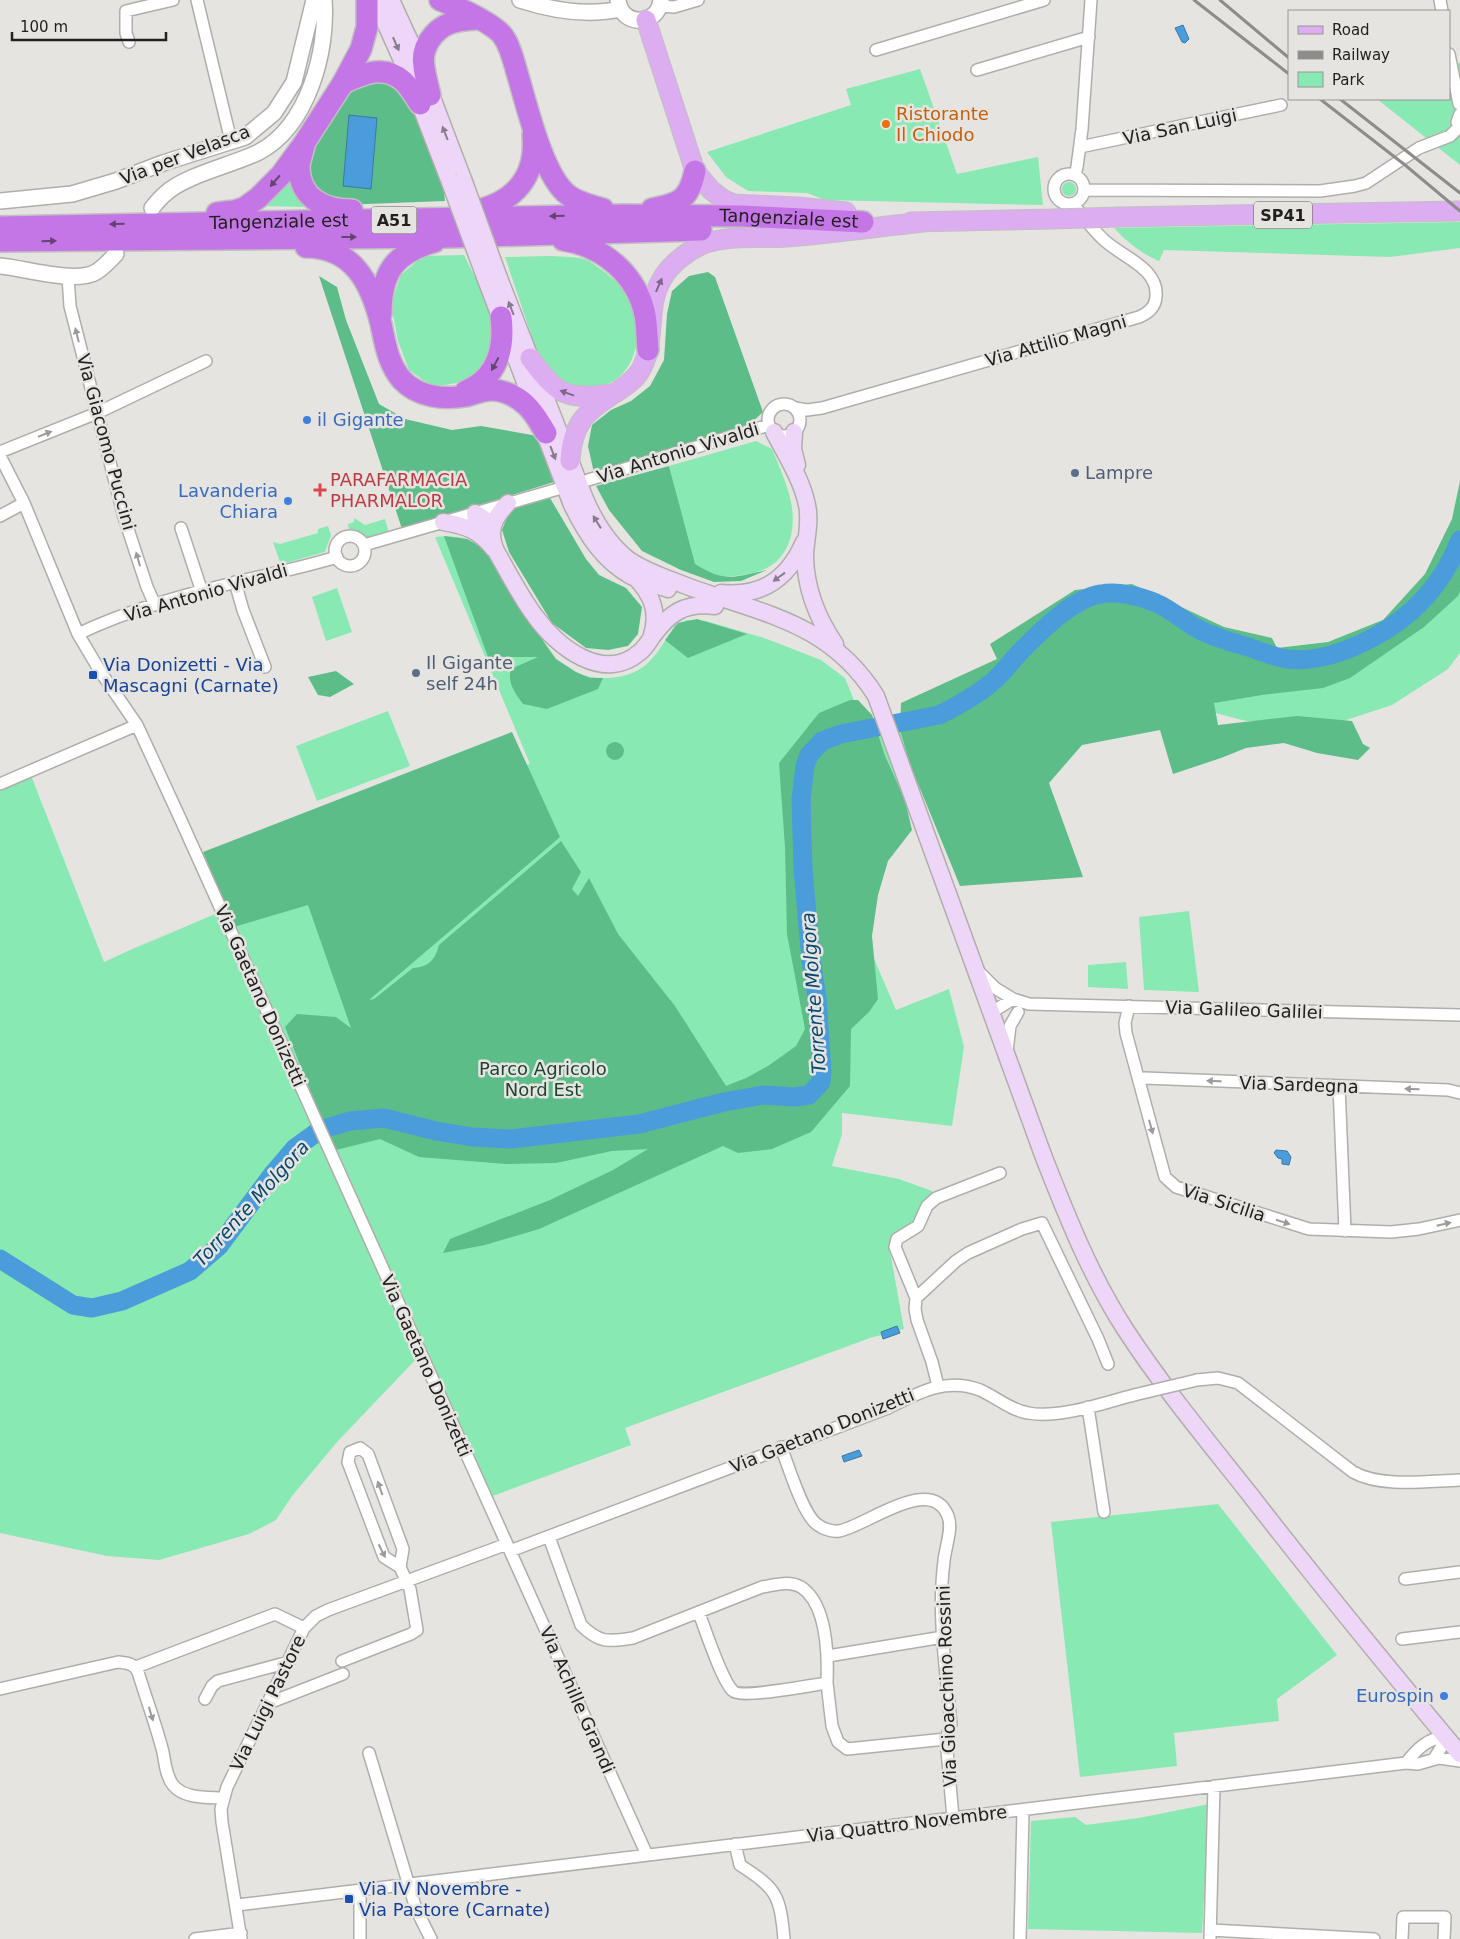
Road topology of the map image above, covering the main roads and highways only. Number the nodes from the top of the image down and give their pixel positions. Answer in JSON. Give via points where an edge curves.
{"nodes":[{"id":1,"x":367,"y":0,"type":"edge"},
{"id":2,"x":375,"y":0,"type":"edge"},
{"id":3,"x":391,"y":0,"type":"edge"},
{"id":4,"x":440,"y":0,"type":"edge"},
{"id":5,"x":478,"y":19,"type":"junction"},
{"id":6,"x":646,"y":20,"type":"road end"},
{"id":7,"x":343,"y":83,"type":"junction"},
{"id":8,"x":425,"y":99,"type":"junction"},
{"id":9,"x":532,"y":122,"type":"junction"},
{"id":10,"x":305,"y":142,"type":"junction"},
{"id":11,"x":694,"y":171,"type":"junction"},
{"id":12,"x":1454,"y":212,"type":"edge"},
{"id":13,"x":623,"y":215,"type":"junction"},
{"id":14,"x":159,"y":216,"type":"junction"},
{"id":15,"x":442,"y":217,"type":"junction"},
{"id":16,"x":410,"y":220,"type":"junction"},
{"id":17,"x":863,"y":222,"type":"junction"},
{"id":18,"x":923,"y":222,"type":"junction"},
{"id":19,"x":0,"y":227,"type":"edge"},
{"id":20,"x":533,"y":235,"type":"junction"},
{"id":21,"x":452,"y":237,"type":"junction"},
{"id":22,"x":248,"y":238,"type":"junction"},
{"id":23,"x":0,"y":242,"type":"edge"},
{"id":24,"x":492,"y":277,"type":"junction"},
{"id":25,"x":501,"y":317,"type":"junction"},
{"id":26,"x":381,"y":324,"type":"junction"},
{"id":27,"x":648,"y":350,"type":"junction"},
{"id":28,"x":530,"y":358,"type":"junction"},
{"id":29,"x":615,"y":392,"type":"junction"},
{"id":30,"x":452,"y":397,"type":"junction"},
{"id":31,"x":797,"y":428,"type":"road end"},
{"id":32,"x":771,"y":429,"type":"road end"},
{"id":33,"x":546,"y":433,"type":"junction"},
{"id":34,"x":570,"y":461,"type":"junction"},
{"id":35,"x":801,"y":485,"type":"junction"},
{"id":36,"x":508,"y":503,"type":"road end"},
{"id":37,"x":475,"y":513,"type":"road end"},
{"id":38,"x":443,"y":522,"type":"road end"},
{"id":39,"x":484,"y":533,"type":"junction"},
{"id":40,"x":806,"y":538,"type":"junction"},
{"id":41,"x":631,"y":570,"type":"junction"},
{"id":42,"x":700,"y":590,"type":"junction"},
{"id":43,"x":716,"y":606,"type":"junction"},
{"id":44,"x":651,"y":638,"type":"junction"},
{"id":45,"x":840,"y":652,"type":"junction"},
{"id":46,"x":876,"y":696,"type":"junction"},
{"id":47,"x":1460,"y":1754,"type":"edge"}],
"edges":[{"from":1,"to":7,"type":"highway","via":[[367,28],[363,43]]},
{"from":2,"to":8,"type":"main road","one_way":true},
{"from":3,"to":8,"type":"main road","via":[[414,50]]},
{"from":4,"to":5,"type":"highway"},
{"from":5,"to":8,"type":"highway","via":[[444,25],[431,38],[423,56]]},
{"from":5,"to":9,"type":"highway","via":[[496,29],[506,41]]},
{"from":6,"to":11,"type":"main road"},
{"from":7,"to":8,"type":"highway","via":[[364,73],[387,73]]},
{"from":7,"to":10,"type":"highway"},
{"from":8,"to":24,"type":"main road","bridge":true},
{"from":9,"to":13,"type":"highway","via":[[559,187],[576,200]]},
{"from":9,"to":15,"type":"highway","via":[[532,163],[518,189],[486,208]]},
{"from":10,"to":14,"type":"highway","one_way":true,"via":[[270,188],[244,208],[229,213]]},
{"from":10,"to":16,"type":"highway","via":[[299,166],[306,191],[316,201],[333,210],[381,209]]},
{"from":11,"to":13,"type":"highway","via":[[689,190],[677,203]]},
{"from":11,"to":18,"type":"main road","via":[[724,200],[739,205],[798,206]]},
{"from":12,"to":18,"type":"main road","number":"SP41","bridge":true},
{"from":13,"to":15,"type":"highway","name":"Tangenziale est","number":"A51","one_way":true},
{"from":13,"to":17,"type":"highway","name":"Tangenziale est","number":"A51"},
{"from":14,"to":16,"type":"highway","name":"Tangenziale est","number":"A51"},
{"from":14,"to":19,"type":"highway","name":"Tangenziale est","number":"A51","one_way":true},
{"from":15,"to":16,"type":"highway","name":"Tangenziale est","number":"A51"},
{"from":17,"to":18,"type":"main road","number":"SP41"},
{"from":17,"to":20,"type":"highway","name":"Tangenziale est","number":"A51"},
{"from":27,"to":18,"type":"main road","one_way":true,"via":[[654,301],[660,282],[677,262],[702,245],[735,238],[786,237]]},
{"from":20,"to":21,"type":"highway","name":"Tangenziale est","number":"A51"},
{"from":20,"to":27,"type":"highway","via":[[576,243],[598,252],[621,269],[640,297],[646,317]]},
{"from":22,"to":21,"type":"highway","name":"Tangenziale est","number":"A51","one_way":true},
{"from":21,"to":26,"type":"highway","via":[[413,249],[397,261],[382,289]]},
{"from":23,"to":22,"type":"highway","name":"Tangenziale est","number":"A51","one_way":true},
{"from":22,"to":26,"type":"highway","via":[[265,247],[311,247],[343,257],[366,282]]},
{"from":24,"to":25,"type":"main road"},
{"from":28,"to":24,"type":"main road","one_way":true},
{"from":25,"to":30,"type":"highway","one_way":true,"via":[[502,341],[494,368],[483,382]]},
{"from":25,"to":33,"type":"main road"},
{"from":26,"to":30,"type":"highway","via":[[387,351],[402,379],[429,396]]},
{"from":27,"to":29,"type":"main road","via":[[639,372]]},
{"from":29,"to":28,"type":"main road","one_way":true,"via":[[586,397],[563,392],[551,385]]},
{"from":28,"to":34,"type":"main road"},
{"from":29,"to":34,"type":"main road","via":[[588,410],[577,426]]},
{"from":30,"to":33,"type":"highway","via":[[490,390],[510,395],[532,411]]},
{"from":31,"to":35,"type":"main road","via":[[794,449]]},
{"from":32,"to":35,"type":"main road"},
{"from":33,"to":41,"type":"main road","one_way":true,"via":[[581,522],[598,548]]},
{"from":41,"to":34,"type":"main road","one_way":true,"via":[[595,521]]},
{"from":35,"to":40,"type":"main road","via":[[808,506]]},
{"from":36,"to":39,"type":"main road"},
{"from":37,"to":39,"type":"main road"},
{"from":38,"to":39,"type":"main road"},
{"from":39,"to":44,"type":"main road","via":[[534,615],[555,640],[580,656],[597,664],[617,664],[638,654]]},
{"from":40,"to":42,"type":"main road","one_way":true,"via":[[792,566],[770,584],[734,594]]},
{"from":40,"to":45,"type":"main road","via":[[806,568],[812,598],[824,627]]},
{"from":41,"to":42,"type":"main road"},
{"from":41,"to":43,"type":"main road"},
{"from":41,"to":44,"type":"main road","via":[[654,606]]},
{"from":42,"to":45,"type":"main road","via":[[777,617],[806,630]]},
{"from":43,"to":44,"type":"main road","via":[[698,604],[678,611]]},
{"from":43,"to":46,"type":"main road","via":[[770,626],[825,652],[850,670]]},
{"from":45,"to":46,"type":"main road"},
{"from":46,"to":47,"type":"main road","via":[[1068,1217],[1096,1276],[1125,1328],[1175,1400],[1421,1708],[1439,1739]]}]}
